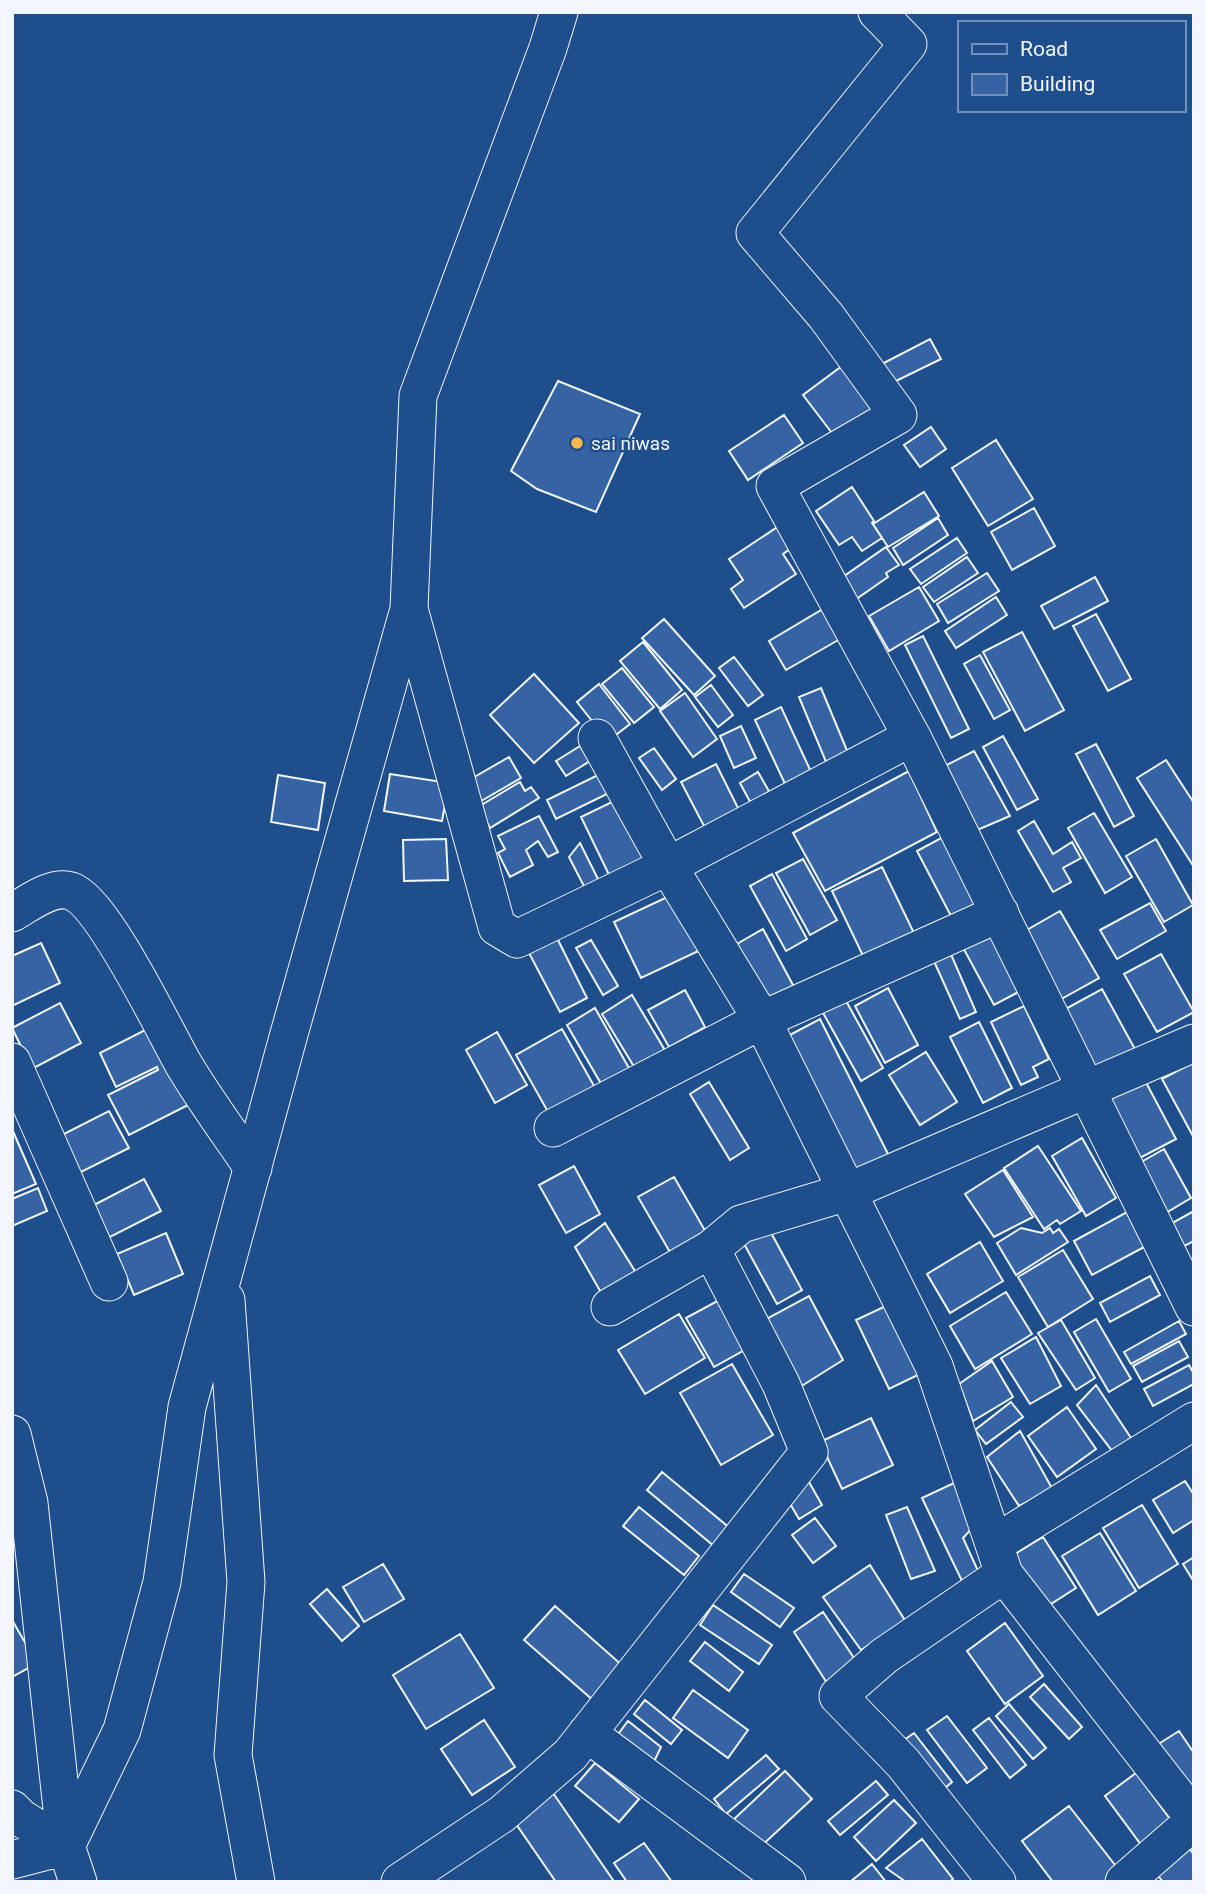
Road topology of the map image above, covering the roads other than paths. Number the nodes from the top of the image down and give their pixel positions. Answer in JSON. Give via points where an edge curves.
{"nodes":[{"id":1,"x":558,"y":12,"type":"edge"},
{"id":2,"x":877,"y":12,"type":"edge"},
{"id":3,"x":409,"y":609,"type":"junction"},
{"id":4,"x":912,"y":737,"type":"junction"},
{"id":5,"x":597,"y":738,"type":"dead end"},
{"id":6,"x":668,"y":866,"type":"junction"},
{"id":7,"x":12,"y":913,"type":"edge"},
{"id":8,"x":1000,"y":914,"type":"junction"},
{"id":9,"x":762,"y":1020,"type":"junction"},
{"id":10,"x":1194,"y":1043,"type":"edge"},
{"id":11,"x":12,"y":1062,"type":"edge"},
{"id":12,"x":1088,"y":1090,"type":"junction"},
{"id":13,"x":553,"y":1128,"type":"dead end"},
{"id":14,"x":253,"y":1168,"type":"junction"},
{"id":15,"x":847,"y":1192,"type":"junction"},
{"id":16,"x":711,"y":1249,"type":"junction"},
{"id":17,"x":224,"y":1272,"type":"junction"},
{"id":18,"x":109,"y":1282,"type":"dead end"},
{"id":19,"x":610,"y":1307,"type":"dead end"},
{"id":20,"x":1194,"y":1307,"type":"edge"},
{"id":21,"x":1194,"y":1421,"type":"edge"},
{"id":22,"x":12,"y":1434,"type":"edge"},
{"id":23,"x":999,"y":1559,"type":"junction"},
{"id":24,"x":587,"y":1733,"type":"junction"},
{"id":25,"x":12,"y":1809,"type":"edge"},
{"id":26,"x":1194,"y":1819,"type":"edge"},
{"id":27,"x":66,"y":1846,"type":"junction"},
{"id":28,"x":12,"y":1860,"type":"edge"},
{"id":29,"x":78,"y":1882,"type":"edge"},
{"id":30,"x":256,"y":1882,"type":"edge"},
{"id":31,"x":400,"y":1882,"type":"edge"},
{"id":32,"x":787,"y":1882,"type":"edge"},
{"id":33,"x":997,"y":1882,"type":"edge"},
{"id":34,"x":1124,"y":1882,"type":"edge"}],
"edges":[{"from":1,"to":3,"type":"street","via":[[418,396]]},
{"from":2,"to":4,"type":"street","via":[[908,44],[755,233],[826,316],[898,415],[775,486]]},
{"from":3,"to":6,"type":"street","via":[[496,926],[517,939]]},
{"from":3,"to":14,"type":"street"},
{"from":4,"to":6,"type":"street"},
{"from":4,"to":8,"type":"street"},
{"from":5,"to":6,"type":"street"},
{"from":6,"to":9,"type":"street"},
{"from":7,"to":14,"type":"street","via":[[44,894],[68,890],[85,900],[125,956],[185,1067]]},
{"from":8,"to":9,"type":"street"},
{"from":8,"to":12,"type":"street"},
{"from":9,"to":13,"type":"street"},
{"from":9,"to":15,"type":"street"},
{"from":10,"to":12,"type":"street"},
{"from":11,"to":18,"type":"street"},
{"from":12,"to":15,"type":"street"},
{"from":12,"to":20,"type":"street"},
{"from":14,"to":17,"type":"street"},
{"from":15,"to":16,"type":"street","via":[[741,1224]]},
{"from":15,"to":23,"type":"street","via":[[934,1366]]},
{"from":16,"to":19,"type":"street"},
{"from":16,"to":24,"type":"street","via":[[781,1384],[808,1452]]},
{"from":17,"to":27,"type":"street","via":[[187,1407],[162,1583],[122,1730]]},
{"from":17,"to":30,"type":"street","via":[[246,1582],[233,1755]]},
{"from":21,"to":23,"type":"street"},
{"from":22,"to":27,"type":"street","via":[[29,1503]]},
{"from":23,"to":26,"type":"street"},
{"from":23,"to":33,"type":"street","via":[[838,1696],[903,1763]]},
{"from":24,"to":31,"type":"street","via":[[570,1755],[502,1814]]},
{"from":24,"to":32,"type":"street"},
{"from":25,"to":27,"type":"street"},
{"from":26,"to":34,"type":"street"},
{"from":27,"to":28,"type":"street"},
{"from":27,"to":29,"type":"street"}]}
